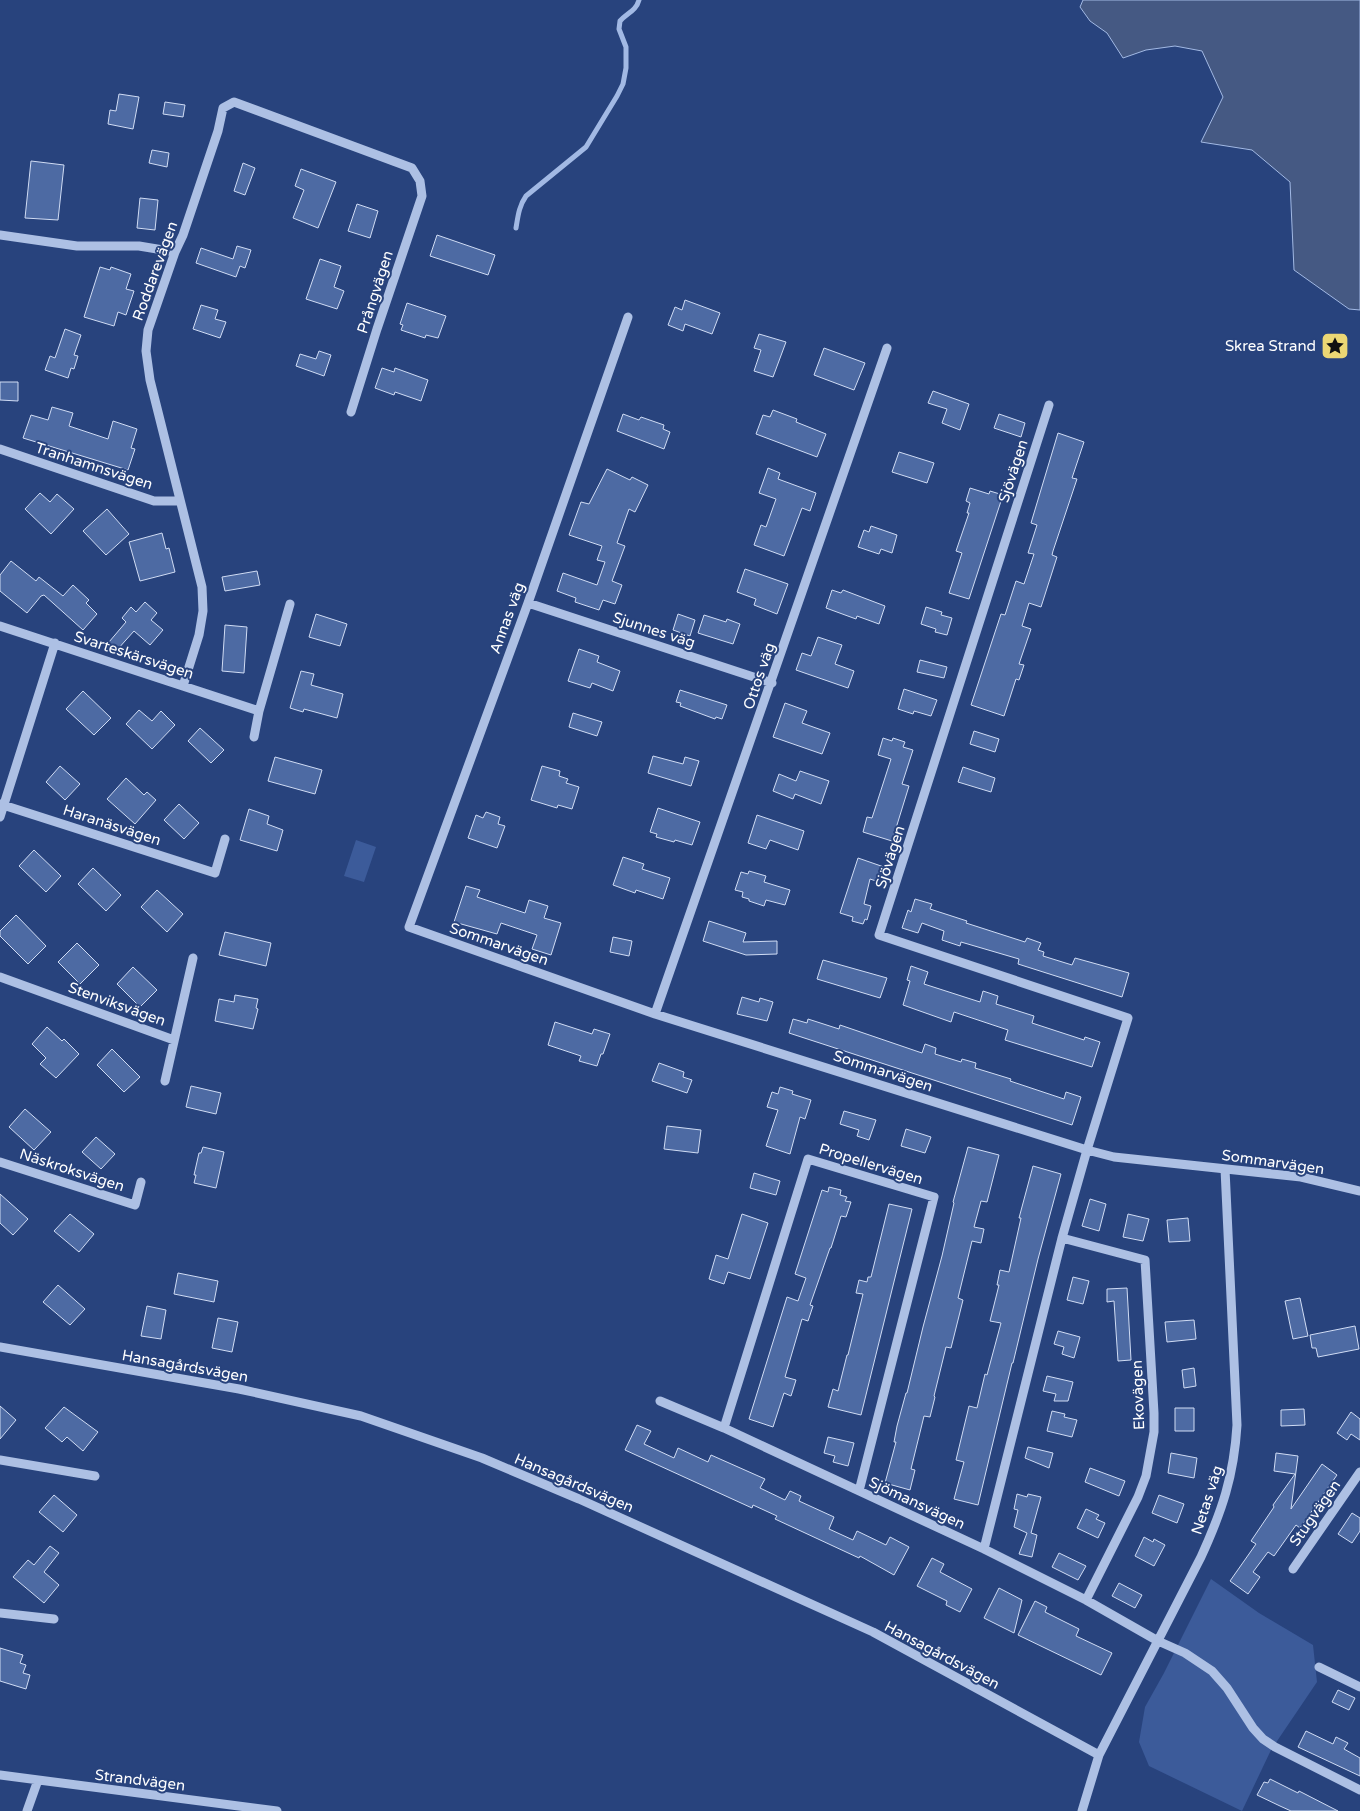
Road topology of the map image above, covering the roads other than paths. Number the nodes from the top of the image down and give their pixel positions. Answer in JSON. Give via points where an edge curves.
{"nodes":[{"id":1,"x":420,"y":181,"type":"joint"},
{"id":2,"x":0,"y":235,"type":"edge"},
{"id":3,"x":175,"y":252,"type":"junction"},
{"id":4,"x":628,"y":317,"type":"dead end"},
{"id":5,"x":887,"y":348,"type":"dead end"},
{"id":6,"x":1049,"y":405,"type":"dead end"},
{"id":7,"x":351,"y":412,"type":"dead end"},
{"id":8,"x":0,"y":449,"type":"edge"},
{"id":9,"x":180,"y":501,"type":"junction"},
{"id":10,"x":528,"y":603,"type":"junction"},
{"id":11,"x":290,"y":604,"type":"dead end"},
{"id":12,"x":0,"y":626,"type":"edge"},
{"id":13,"x":55,"y":643,"type":"junction"},
{"id":14,"x":772,"y":683,"type":"junction"},
{"id":15,"x":183,"y":686,"type":"junction"},
{"id":16,"x":259,"y":711,"type":"junction"},
{"id":17,"x":254,"y":737,"type":"dead end"},
{"id":18,"x":2,"y":805,"type":"edge"},
{"id":19,"x":0,"y":817,"type":"edge"},
{"id":20,"x":225,"y":839,"type":"dead end"},
{"id":21,"x":409,"y":927,"type":"joint"},
{"id":22,"x":193,"y":958,"type":"dead end"},
{"id":23,"x":0,"y":977,"type":"edge"},
{"id":24,"x":655,"y":1014,"type":"junction"},
{"id":25,"x":174,"y":1040,"type":"junction"},
{"id":26,"x":165,"y":1081,"type":"dead end"},
{"id":27,"x":1087,"y":1150,"type":"junction"},
{"id":28,"x":0,"y":1162,"type":"edge"},
{"id":29,"x":1225,"y":1170,"type":"junction"},
{"id":30,"x":141,"y":1182,"type":"dead end"},
{"id":31,"x":1360,"y":1191,"type":"edge"},
{"id":32,"x":1062,"y":1238,"type":"junction"},
{"id":33,"x":0,"y":1347,"type":"edge"},
{"id":34,"x":660,"y":1401,"type":"dead end"},
{"id":35,"x":724,"y":1428,"type":"junction"},
{"id":36,"x":0,"y":1460,"type":"edge"},
{"id":37,"x":1360,"y":1472,"type":"edge"},
{"id":38,"x":95,"y":1476,"type":"dead end"},
{"id":39,"x":859,"y":1491,"type":"junction"},
{"id":40,"x":984,"y":1549,"type":"junction"},
{"id":41,"x":1293,"y":1569,"type":"dead end"},
{"id":42,"x":1086,"y":1600,"type":"junction"},
{"id":43,"x":0,"y":1613,"type":"edge"},
{"id":44,"x":54,"y":1619,"type":"dead end"},
{"id":45,"x":1158,"y":1641,"type":"junction"},
{"id":46,"x":1320,"y":1667,"type":"dead end"},
{"id":47,"x":1360,"y":1687,"type":"edge"},
{"id":48,"x":1099,"y":1755,"type":"junction"},
{"id":49,"x":0,"y":1775,"type":"edge"},
{"id":50,"x":38,"y":1780,"type":"junction"},
{"id":51,"x":1360,"y":1790,"type":"edge"},
{"id":52,"x":26,"y":1811,"type":"edge"},
{"id":53,"x":277,"y":1811,"type":"edge"},
{"id":54,"x":1082,"y":1811,"type":"edge"}],
"edges":[{"from":1,"to":3,"type":"street","name":"Roddarevägen","via":[[412,168],[234,102],[223,108],[218,131]]},
{"from":1,"to":7,"type":"street","name":"Prångvägen","via":[[422,196]]},
{"from":2,"to":3,"type":"street","via":[[76,246],[139,246]]},
{"from":3,"to":9,"type":"street","name":"Roddarevägen","via":[[148,330],[146,352]]},
{"from":4,"to":10,"type":"street","name":"Annas väg"},
{"from":5,"to":14,"type":"street","name":"Ottos väg"},
{"from":6,"to":27,"type":"street","name":"Sjövägen","via":[[879,936],[1128,1018]]},
{"from":8,"to":9,"type":"street","name":"Tranhamnsvägen","via":[[154,501]]},
{"from":9,"to":15,"type":"street","name":"Roddarevägen","via":[[202,587],[203,611]]},
{"from":10,"to":14,"type":"street","name":"Sjunnes väg"},
{"from":10,"to":21,"type":"street","name":"Annas väg"},
{"from":11,"to":16,"type":"street"},
{"from":12,"to":13,"type":"street","name":"Svarteskärsvägen"},
{"from":13,"to":15,"type":"street","name":"Svarteskärsvägen"},
{"from":13,"to":18,"type":"street"},
{"from":14,"to":24,"type":"street","name":"Ottos väg"},
{"from":15,"to":16,"type":"street","name":"Svarteskärsvägen"},
{"from":16,"to":17,"type":"street"},
{"from":18,"to":19,"type":"street"},
{"from":18,"to":20,"type":"street","name":"Haranäsvägen","via":[[215,873]]},
{"from":21,"to":24,"type":"street","name":"Sommarvägen"},
{"from":22,"to":25,"type":"street","name":"Stenviksvägen"},
{"from":23,"to":25,"type":"street","name":"Stenviksvägen"},
{"from":24,"to":27,"type":"street","name":"Sommarvägen"},
{"from":25,"to":26,"type":"street"},
{"from":27,"to":29,"type":"street","name":"Sommarvägen","via":[[1114,1157]]},
{"from":27,"to":32,"type":"street"},
{"from":28,"to":30,"type":"street","name":"Näskroksvägen","via":[[135,1205]]},
{"from":29,"to":31,"type":"street","name":"Sommarvägen","via":[[1301,1177]]},
{"from":29,"to":45,"type":"street","name":"Netas väg","via":[[1237,1426],[1235,1456],[1216,1526]]},
{"from":32,"to":40,"type":"street"},
{"from":32,"to":42,"type":"street","name":"Ekovägen","via":[[1145,1260],[1154,1413],[1151,1453],[1138,1497]]},
{"from":33,"to":48,"type":"street","name":"Hansagårdsvägen","via":[[239,1389],[361,1416],[482,1458],[872,1632]]},
{"from":34,"to":35,"type":"street","name":"Sjömansvägen"},
{"from":35,"to":39,"type":"street","name":"Sjömansvägen"},
{"from":35,"to":39,"type":"street","name":"Propellervägen","via":[[808,1159],[934,1197]]},
{"from":36,"to":38,"type":"street"},
{"from":37,"to":41,"type":"street","name":"Stugvägen"},
{"from":39,"to":40,"type":"street","name":"Sjömansvägen"},
{"from":40,"to":42,"type":"street","name":"Sjömansvägen"},
{"from":42,"to":45,"type":"street","name":"Sjömansvägen"},
{"from":43,"to":44,"type":"street"},
{"from":45,"to":48,"type":"street","name":"Netas väg"},
{"from":45,"to":51,"type":"street","name":"Sjömansvägen","via":[[1186,1653],[1212,1671],[1263,1739]]},
{"from":46,"to":47,"type":"street"},
{"from":48,"to":54,"type":"street","name":"Netas väg"},
{"from":49,"to":50,"type":"street","name":"Strandvägen"},
{"from":50,"to":52,"type":"street"},
{"from":50,"to":53,"type":"street","name":"Strandvägen"}]}
